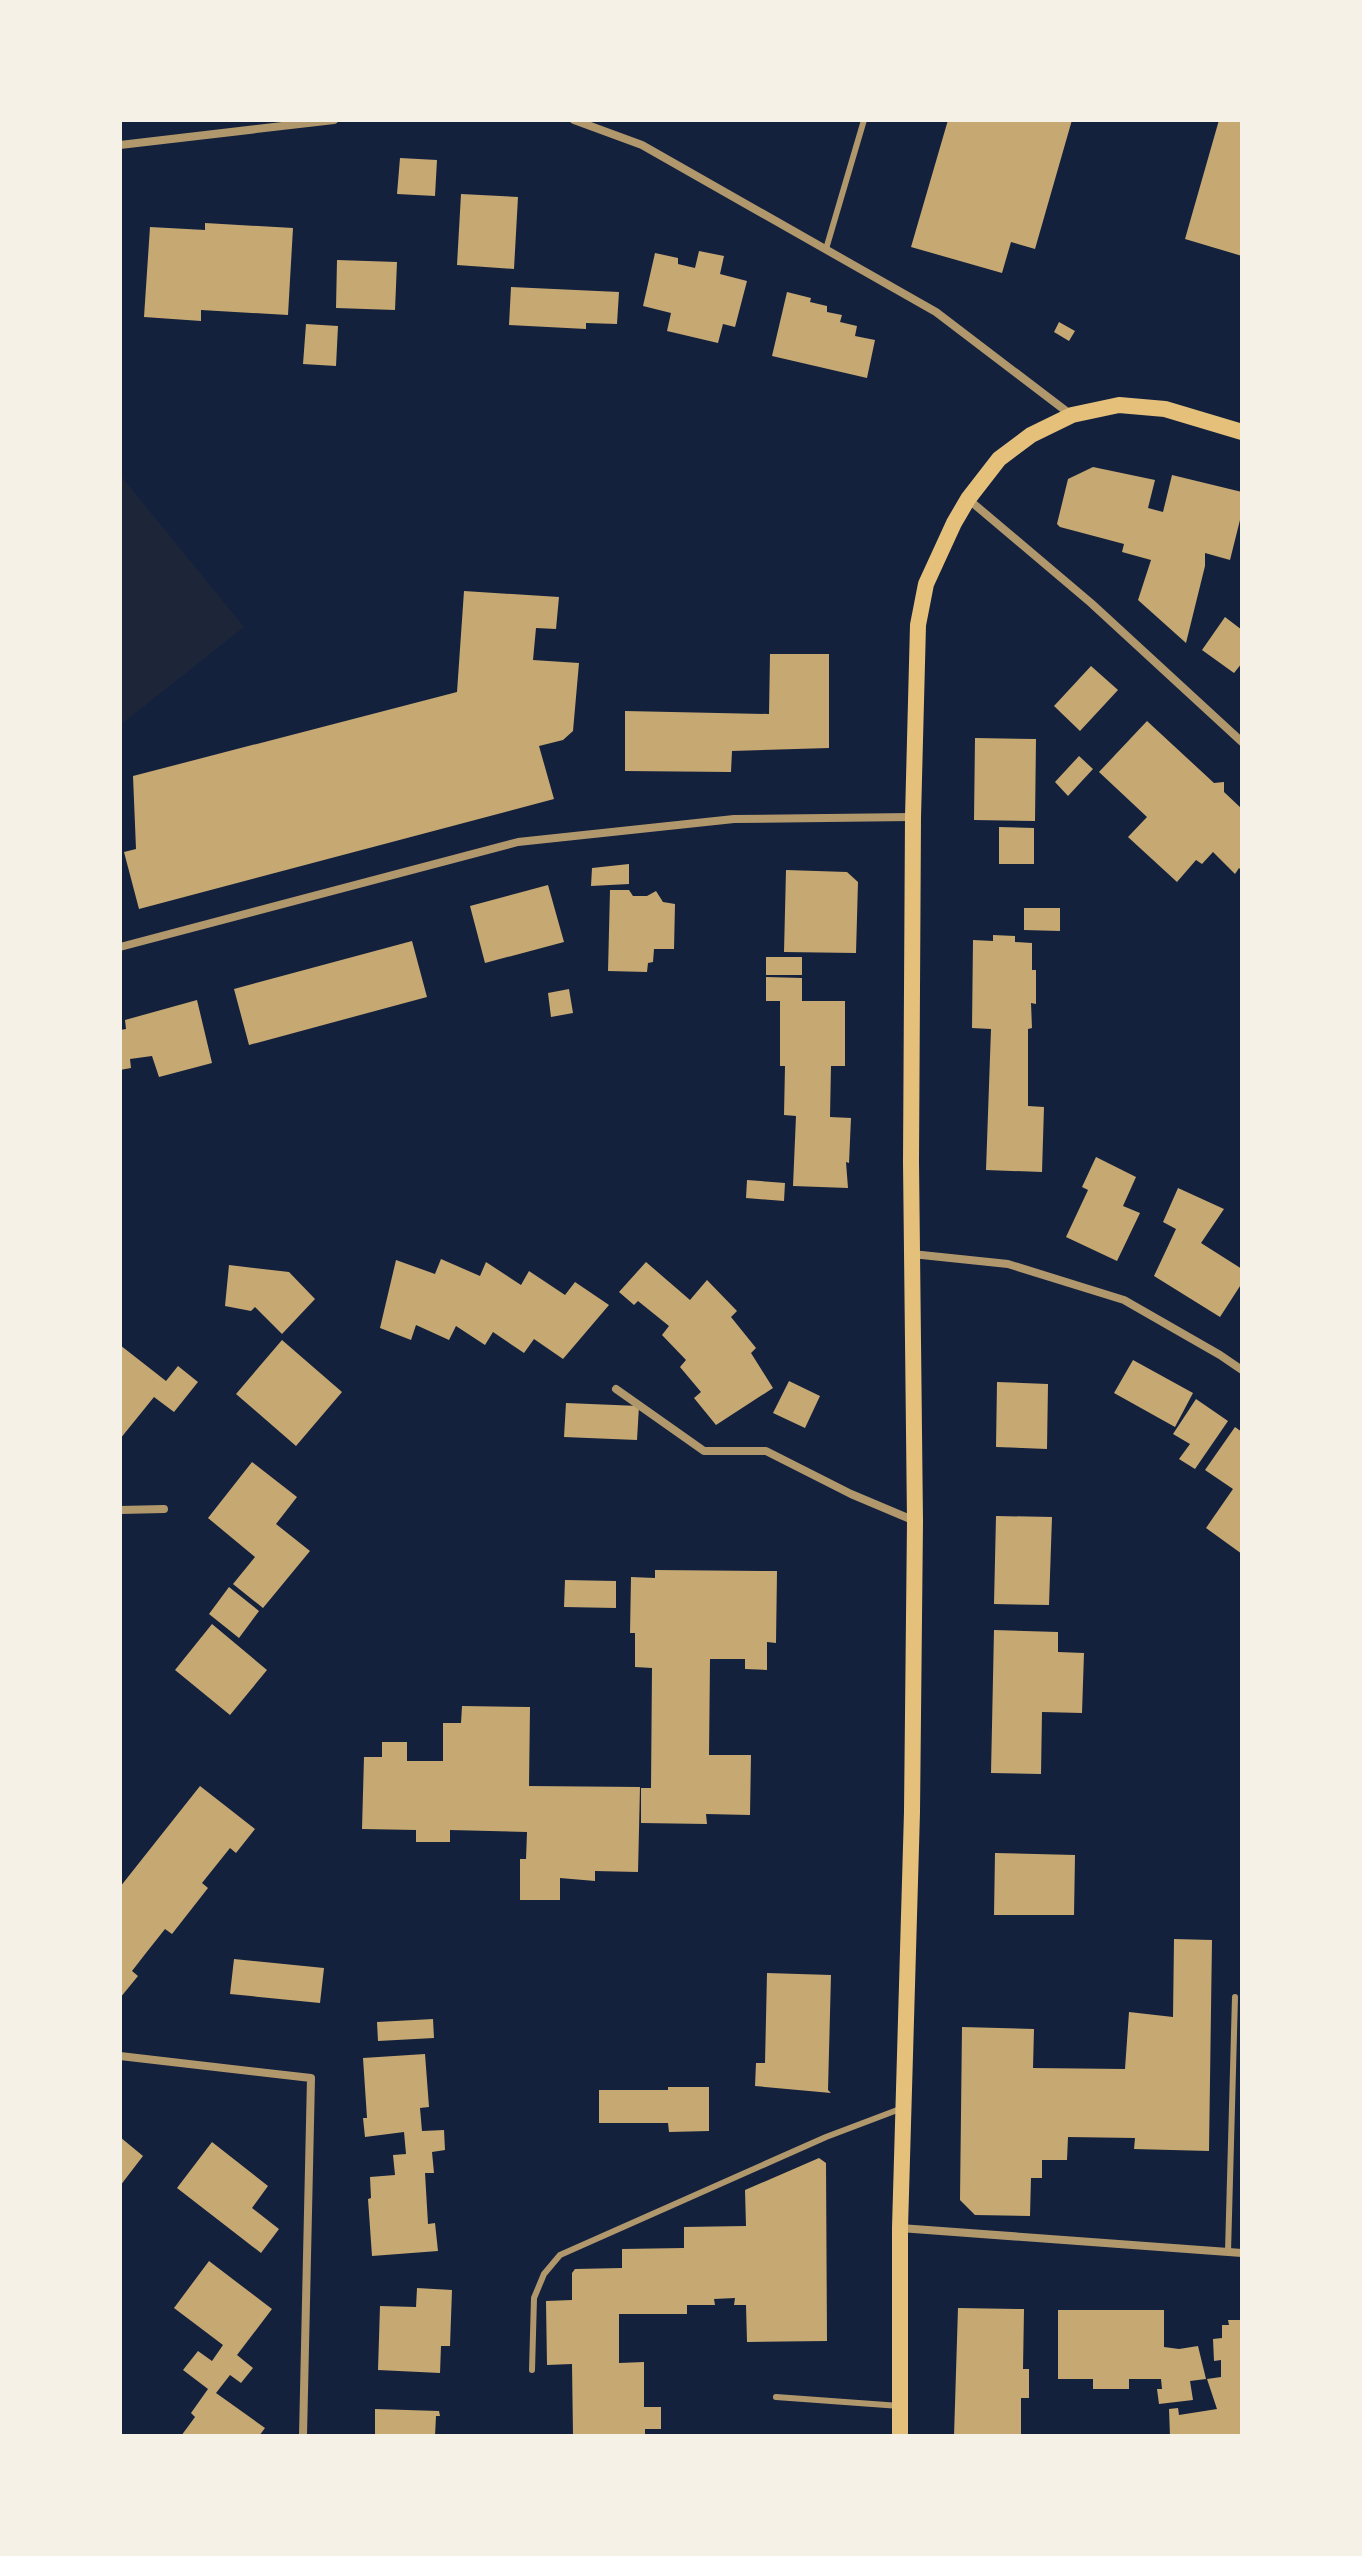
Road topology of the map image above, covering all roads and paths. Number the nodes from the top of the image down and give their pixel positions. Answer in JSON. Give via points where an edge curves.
{"nodes":[{"id":1,"x":334,"y":120,"type":"edge"},
{"id":2,"x":574,"y":120,"type":"edge"},
{"id":3,"x":864,"y":120,"type":"edge"},
{"id":4,"x":120,"y":145,"type":"edge"},
{"id":5,"x":826,"y":249,"type":"junction"},
{"id":6,"x":1072,"y":415,"type":"junction"},
{"id":7,"x":1242,"y":432,"type":"edge"},
{"id":8,"x":968,"y":499,"type":"junction"},
{"id":9,"x":1242,"y":742,"type":"edge"},
{"id":10,"x":913,"y":817,"type":"junction"},
{"id":11,"x":120,"y":947,"type":"edge"},
{"id":12,"x":912,"y":1254,"type":"junction"},
{"id":13,"x":1242,"y":1370,"type":"edge"},
{"id":14,"x":616,"y":1389,"type":"dead end"},
{"id":15,"x":164,"y":1509,"type":"dead end"},
{"id":16,"x":120,"y":1510,"type":"edge"},
{"id":17,"x":915,"y":1521,"type":"junction"},
{"id":18,"x":1235,"y":1997,"type":"dead end"},
{"id":19,"x":120,"y":2056,"type":"edge"},
{"id":20,"x":903,"y":2108,"type":"junction"},
{"id":21,"x":900,"y":2228,"type":"junction"},
{"id":22,"x":1228,"y":2252,"type":"junction"},
{"id":23,"x":1242,"y":2253,"type":"edge"},
{"id":24,"x":532,"y":2370,"type":"dead end"},
{"id":25,"x":776,"y":2397,"type":"dead end"},
{"id":26,"x":901,"y":2406,"type":"junction"},
{"id":27,"x":303,"y":2436,"type":"edge"},
{"id":28,"x":900,"y":2436,"type":"edge"}],
"edges":[{"from":1,"to":4,"type":"street"},
{"from":2,"to":5,"type":"street","via":[[642,145]]},
{"from":3,"to":5,"type":"lane"},
{"from":5,"to":6,"type":"street","via":[[936,312]]},
{"from":6,"to":7,"type":"main road","via":[[1119,405],[1165,409]]},
{"from":6,"to":8,"type":"main road","via":[[1031,435],[999,459]]},
{"from":8,"to":9,"type":"street"},
{"from":8,"to":10,"type":"main road","via":[[926,584],[918,625]]},
{"from":10,"to":11,"type":"street","via":[[734,819],[518,842]]},
{"from":10,"to":12,"type":"main road"},
{"from":12,"to":13,"type":"street","via":[[1008,1264],[1124,1300]]},
{"from":12,"to":17,"type":"main road"},
{"from":14,"to":17,"type":"street","via":[[704,1451],[766,1451]]},
{"from":15,"to":16,"type":"street"},
{"from":17,"to":20,"type":"main road"},
{"from":18,"to":22,"type":"lane"},
{"from":19,"to":27,"type":"street","via":[[311,2078]]},
{"from":20,"to":21,"type":"main road"},
{"from":20,"to":24,"type":"lane","via":[[560,2255],[534,2298]]},
{"from":21,"to":22,"type":"street"},
{"from":21,"to":26,"type":"main road"},
{"from":22,"to":23,"type":"street"},
{"from":25,"to":26,"type":"lane"},
{"from":26,"to":28,"type":"main road"}]}
